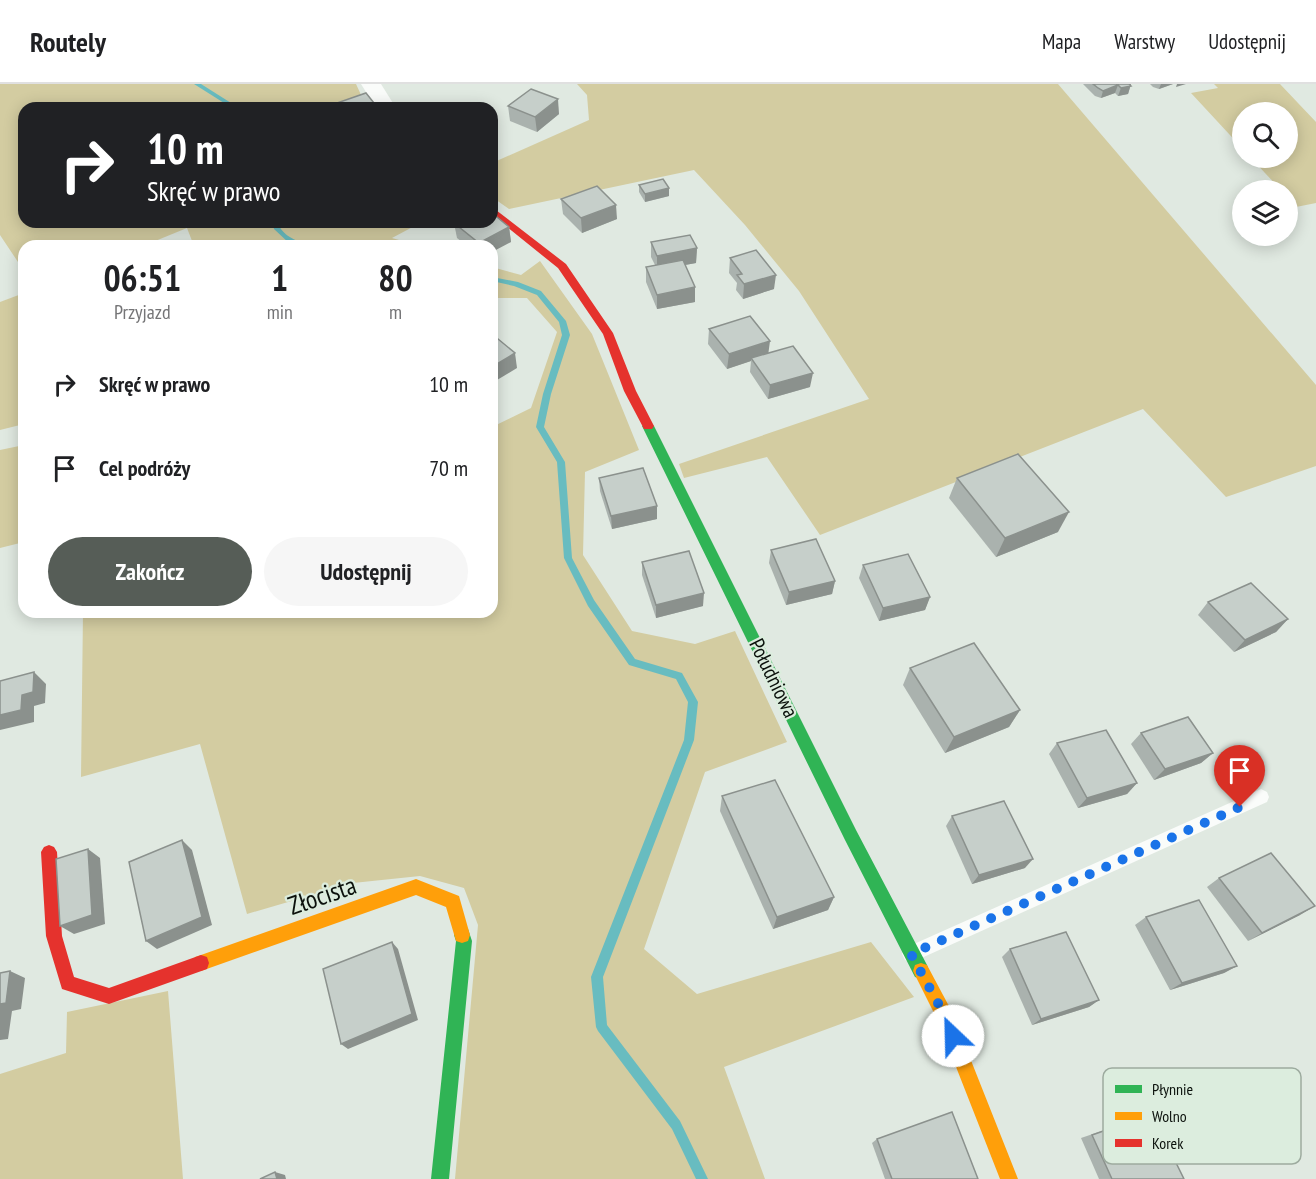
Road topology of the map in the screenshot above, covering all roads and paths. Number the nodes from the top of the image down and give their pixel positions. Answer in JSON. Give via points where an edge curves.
{"nodes":[{"id":1,"x":371,"y":84,"type":"edge"},
{"id":2,"x":382,"y":102,"type":"edge"},
{"id":3,"x":498,"y":215,"type":"edge"},
{"id":4,"x":1262,"y":797,"type":"dead end"},
{"id":5,"x":49,"y":852,"type":"dead end"},
{"id":6,"x":911,"y":954,"type":"junction"},
{"id":7,"x":440,"y":1179,"type":"edge"},
{"id":8,"x":1009,"y":1179,"type":"edge"}],
"edges":[{"from":1,"to":2,"type":"street"},
{"from":3,"to":6,"type":"street","name":"Południowa","via":[[562,266],[608,333],[630,391]]},
{"from":4,"to":6,"type":"lane"},
{"from":5,"to":7,"type":"street","name":"Złocista","via":[[54,936],[68,983],[109,996],[417,887],[453,902],[464,941]]},
{"from":6,"to":8,"type":"street","name":"Południowa","via":[[945,1016]]}]}
